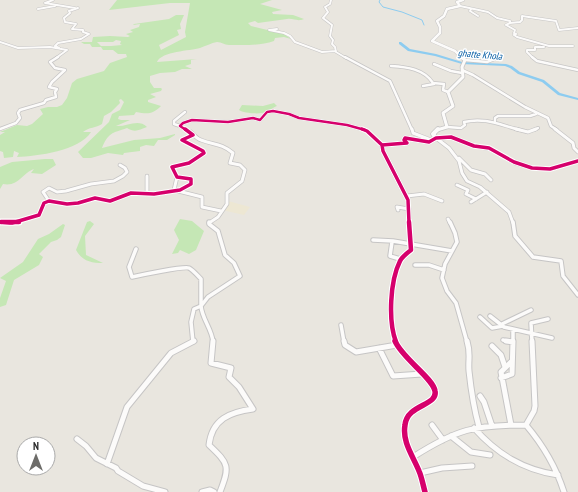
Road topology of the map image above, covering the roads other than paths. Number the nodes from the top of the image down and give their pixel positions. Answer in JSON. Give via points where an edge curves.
{"nodes":[{"id":1,"x":53,"y":0,"type":"edge"},
{"id":2,"x":331,"y":0,"type":"edge"},
{"id":3,"x":463,"y":0,"type":"edge"},
{"id":4,"x":460,"y":6,"type":"junction"},
{"id":5,"x":58,"y":7,"type":"junction"},
{"id":6,"x":38,"y":9,"type":"dead end"},
{"id":7,"x":471,"y":9,"type":"junction"},
{"id":8,"x":478,"y":16,"type":"dead end"},
{"id":9,"x":510,"y":23,"type":"junction"},
{"id":10,"x":578,"y":28,"type":"edge"},
{"id":11,"x":277,"y":29,"type":"dead end"},
{"id":12,"x":0,"y":42,"type":"edge"},
{"id":13,"x":544,"y":46,"type":"junction"},
{"id":14,"x":573,"y":46,"type":"dead end"},
{"id":15,"x":60,"y":48,"type":"junction"},
{"id":16,"x":336,"y":51,"type":"junction"},
{"id":17,"x":497,"y":58,"type":"dead end"},
{"id":18,"x":464,"y":62,"type":"junction"},
{"id":19,"x":434,"y":64,"type":"dead end"},
{"id":20,"x":391,"y":66,"type":"dead end"},
{"id":21,"x":578,"y":70,"type":"edge"},
{"id":22,"x":462,"y":72,"type":"junction"},
{"id":23,"x":434,"y":84,"type":"junction"},
{"id":24,"x":423,"y":86,"type":"dead end"},
{"id":25,"x":448,"y":92,"type":"junction"},
{"id":26,"x":185,"y":112,"type":"dead end"},
{"id":27,"x":536,"y":114,"type":"junction"},
{"id":28,"x":495,"y":121,"type":"junction"},
{"id":29,"x":181,"y":127,"type":"junction"},
{"id":30,"x":447,"y":127,"type":"junction"},
{"id":31,"x":538,"y":128,"type":"dead end"},
{"id":32,"x":0,"y":130,"type":"edge"},
{"id":33,"x":433,"y":139,"type":"junction"},
{"id":34,"x":382,"y":145,"type":"junction"},
{"id":35,"x":578,"y":152,"type":"edge"},
{"id":36,"x":454,"y":154,"type":"junction"},
{"id":37,"x":578,"y":161,"type":"edge"},
{"id":38,"x":120,"y":165,"type":"dead end"},
{"id":39,"x":147,"y":176,"type":"dead end"},
{"id":40,"x":177,"y":177,"type":"junction"},
{"id":41,"x":491,"y":180,"type":"dead end"},
{"id":42,"x":457,"y":185,"type":"dead end"},
{"id":43,"x":177,"y":190,"type":"junction"},
{"id":44,"x":486,"y":192,"type":"junction"},
{"id":45,"x":147,"y":194,"type":"junction"},
{"id":46,"x":407,"y":196,"type":"junction"},
{"id":47,"x":476,"y":199,"type":"junction"},
{"id":48,"x":49,"y":201,"type":"junction"},
{"id":49,"x":442,"y":201,"type":"dead end"},
{"id":50,"x":471,"y":202,"type":"dead end"},
{"id":51,"x":398,"y":210,"type":"dead end"},
{"id":52,"x":409,"y":210,"type":"junction"},
{"id":53,"x":221,"y":211,"type":"junction"},
{"id":54,"x":448,"y":219,"type":"dead end"},
{"id":55,"x":0,"y":222,"type":"edge"},
{"id":56,"x":373,"y":240,"type":"dead end"},
{"id":57,"x":392,"y":242,"type":"junction"},
{"id":58,"x":411,"y":244,"type":"junction"},
{"id":59,"x":136,"y":248,"type":"dead end"},
{"id":60,"x":452,"y":251,"type":"junction"},
{"id":61,"x":400,"y":259,"type":"junction"},
{"id":62,"x":415,"y":265,"type":"dead end"},
{"id":63,"x":444,"y":270,"type":"junction"},
{"id":64,"x":578,"y":295,"type":"edge"},
{"id":65,"x":201,"y":306,"type":"junction"},
{"id":66,"x":531,"y":310,"type":"dead end"},
{"id":67,"x":490,"y":316,"type":"dead end"},
{"id":68,"x":480,"y":317,"type":"dead end"},
{"id":69,"x":548,"y":320,"type":"dead end"},
{"id":70,"x":341,"y":325,"type":"dead end"},
{"id":71,"x":502,"y":325,"type":"junction"},
{"id":72,"x":513,"y":329,"type":"junction"},
{"id":73,"x":531,"y":333,"type":"junction"},
{"id":74,"x":552,"y":338,"type":"dead end"},
{"id":75,"x":503,"y":340,"type":"dead end"},
{"id":76,"x":513,"y":342,"type":"junction"},
{"id":77,"x":397,"y":346,"type":"junction"},
{"id":78,"x":492,"y":346,"type":"dead end"},
{"id":79,"x":379,"y":348,"type":"junction"},
{"id":80,"x":512,"y":361,"type":"junction"},
{"id":81,"x":506,"y":367,"type":"junction"},
{"id":82,"x":422,"y":374,"type":"junction"},
{"id":83,"x":501,"y":378,"type":"junction"},
{"id":84,"x":480,"y":396,"type":"dead end"},
{"id":85,"x":432,"y":425,"type":"dead end"},
{"id":86,"x":511,"y":425,"type":"junction"},
{"id":87,"x":526,"y":425,"type":"junction"},
{"id":88,"x":492,"y":426,"type":"junction"},
{"id":89,"x":477,"y":428,"type":"junction"},
{"id":90,"x":451,"y":436,"type":"junction"},
{"id":91,"x":77,"y":439,"type":"dead end"},
{"id":92,"x":443,"y":440,"type":"junction"},
{"id":93,"x":490,"y":455,"type":"dead end"},
{"id":94,"x":413,"y":457,"type":"junction"},
{"id":95,"x":107,"y":464,"type":"junction"},
{"id":96,"x":472,"y":466,"type":"dead end"},
{"id":97,"x":420,"y":473,"type":"junction"},
{"id":98,"x":558,"y":475,"type":"junction"},
{"id":99,"x":165,"y":492,"type":"edge"},
{"id":100,"x":202,"y":492,"type":"edge"},
{"id":101,"x":214,"y":492,"type":"edge"},
{"id":102,"x":220,"y":492,"type":"edge"},
{"id":103,"x":425,"y":492,"type":"edge"},
{"id":104,"x":564,"y":492,"type":"edge"}],
"edges":[{"from":1,"to":5,"type":"street","via":[[45,3]]},
{"from":2,"to":16,"type":"street","via":[[325,7],[328,12],[323,18],[332,25],[330,36]]},
{"from":3,"to":4,"type":"street","via":[[457,2]]},
{"from":4,"to":7,"type":"street"},
{"from":4,"to":18,"type":"street","via":[[447,9],[446,16],[437,21],[440,33],[432,40],[455,51]]},
{"from":5,"to":6,"type":"street"},
{"from":5,"to":15,"type":"street","via":[[78,8],[69,11],[70,14],[64,18],[65,22],[76,24],[72,29],[83,30],[89,34],[85,38],[55,45]]},
{"from":7,"to":8,"type":"street","via":[[470,11]]},
{"from":7,"to":9,"type":"street","via":[[488,12]]},
{"from":9,"to":10,"type":"street","via":[[520,22],[522,16],[527,16],[556,21],[559,30]]},
{"from":9,"to":13,"type":"street","via":[[506,25],[515,30],[515,36]]},
{"from":11,"to":16,"type":"street","via":[[269,30],[285,33],[295,42],[322,52]]},
{"from":12,"to":15,"type":"street","via":[[18,48]]},
{"from":13,"to":14,"type":"street"},
{"from":13,"to":21,"type":"street","via":[[535,47],[535,50],[527,52],[537,61]]},
{"from":15,"to":32,"type":"street","via":[[67,52],[50,62],[55,68],[66,70],[50,84],[49,87],[57,89],[56,97],[20,110],[20,118],[16,123]]},
{"from":16,"to":33,"type":"street","via":[[390,81],[413,133]]},
{"from":17,"to":18,"type":"street","via":[[485,62]]},
{"from":18,"to":22,"type":"street"},
{"from":19,"to":22,"type":"street","via":[[450,71]]},
{"from":20,"to":23,"type":"street","via":[[419,70]]},
{"from":22,"to":25,"type":"street","via":[[463,77]]},
{"from":22,"to":27,"type":"street","via":[[470,72]]},
{"from":23,"to":24,"type":"street"},
{"from":23,"to":25,"type":"street","via":[[444,84],[443,90]]},
{"from":25,"to":30,"type":"street","via":[[453,106],[443,112]]},
{"from":26,"to":29,"type":"street","via":[[174,121],[174,124]]},
{"from":27,"to":28,"type":"street","via":[[498,116]]},
{"from":27,"to":35,"type":"street","via":[[548,118],[551,126],[573,142]]},
{"from":28,"to":30,"type":"street","via":[[471,120],[464,122],[465,125],[461,128]]},
{"from":28,"to":31,"type":"street","via":[[527,132]]},
{"from":29,"to":34,"type":"street","via":[[183,123],[192,120],[260,120],[267,112],[273,111],[367,131]]},
{"from":29,"to":40,"type":"street","via":[[193,135],[182,140],[204,153],[189,162],[172,167]]},
{"from":29,"to":53,"type":"street","via":[[193,132],[200,140],[228,149],[233,153],[230,163],[240,165],[245,170],[240,185],[227,193],[227,204]]},
{"from":30,"to":33,"type":"street","via":[[438,128],[433,134]]},
{"from":33,"to":34,"type":"street","via":[[426,142],[405,138],[408,144]]},
{"from":33,"to":36,"type":"street"},
{"from":33,"to":37,"type":"street","via":[[451,137],[474,146],[486,147],[497,151],[505,158],[536,170],[562,168]]},
{"from":34,"to":46,"type":"street"},
{"from":36,"to":41,"type":"street","via":[[471,170],[486,174]]},
{"from":36,"to":44,"type":"street","via":[[462,173]]},
{"from":38,"to":48,"type":"street","via":[[127,172],[106,182],[88,184],[64,192],[54,192],[49,188],[43,192]]},
{"from":39,"to":45,"type":"street"},
{"from":40,"to":43,"type":"street","via":[[174,190]]},
{"from":40,"to":43,"type":"street","via":[[190,178],[192,181],[184,189]]},
{"from":42,"to":47,"type":"street","via":[[468,190],[466,194]]},
{"from":43,"to":45,"type":"street"},
{"from":43,"to":53,"type":"street","via":[[202,197],[202,207]]},
{"from":44,"to":47,"type":"street"},
{"from":44,"to":64,"type":"street","via":[[509,212],[515,236],[533,258],[555,259],[561,262],[563,276]]},
{"from":45,"to":48,"type":"street","via":[[132,193],[110,201],[96,198],[67,204]]},
{"from":46,"to":49,"type":"street","via":[[424,194]]},
{"from":46,"to":52,"type":"street"},
{"from":47,"to":50,"type":"street"},
{"from":48,"to":55,"type":"street","via":[[44,203],[39,215],[16,224]]},
{"from":51,"to":52,"type":"street","via":[[397,206]]},
{"from":52,"to":58,"type":"street"},
{"from":53,"to":65,"type":"street","via":[[218,218],[209,224],[218,231],[225,255],[234,263],[240,276],[208,298]]},
{"from":54,"to":60,"type":"street","via":[[457,241]]},
{"from":56,"to":57,"type":"street"},
{"from":57,"to":58,"type":"street"},
{"from":57,"to":61,"type":"street","via":[[390,256]]},
{"from":58,"to":60,"type":"street"},
{"from":58,"to":61,"type":"street","via":[[411,250]]},
{"from":59,"to":65,"type":"street","via":[[128,266],[132,277],[178,267],[189,268],[201,280]]},
{"from":60,"to":63,"type":"street"},
{"from":61,"to":77,"type":"street","via":[[393,288],[392,310]]},
{"from":62,"to":63,"type":"street","via":[[429,265]]},
{"from":63,"to":89,"type":"street","via":[[442,278],[456,303],[470,350],[470,383],[474,394]]},
{"from":65,"to":95,"type":"street","via":[[194,309],[191,322],[194,341],[171,352],[127,407]]},
{"from":65,"to":102,"type":"street","via":[[204,321],[213,338],[211,363],[230,368],[229,377],[253,408],[226,415],[209,440],[209,445],[224,459],[228,471]]},
{"from":66,"to":71,"type":"street"},
{"from":67,"to":71,"type":"street"},
{"from":68,"to":71,"type":"street","via":[[492,328]]},
{"from":69,"to":73,"type":"street","via":[[531,323]]},
{"from":70,"to":79,"type":"street","via":[[346,346],[356,352]]},
{"from":71,"to":72,"type":"street"},
{"from":72,"to":73,"type":"street"},
{"from":72,"to":76,"type":"street"},
{"from":73,"to":74,"type":"street"},
{"from":73,"to":87,"type":"street","via":[[536,406]]},
{"from":75,"to":76,"type":"street"},
{"from":76,"to":80,"type":"street"},
{"from":77,"to":79,"type":"street"},
{"from":77,"to":82,"type":"street"},
{"from":78,"to":81,"type":"street","via":[[501,355]]},
{"from":79,"to":82,"type":"street","via":[[393,376]]},
{"from":80,"to":81,"type":"street"},
{"from":80,"to":83,"type":"street","via":[[512,374]]},
{"from":81,"to":83,"type":"street","via":[[500,372]]},
{"from":82,"to":94,"type":"street","via":[[435,387],[435,396],[428,404],[413,409],[406,418],[404,440]]},
{"from":83,"to":86,"type":"street"},
{"from":84,"to":88,"type":"street"},
{"from":85,"to":92,"type":"street"},
{"from":86,"to":87,"type":"street"},
{"from":86,"to":88,"type":"street"},
{"from":87,"to":98,"type":"street","via":[[542,445]]},
{"from":88,"to":89,"type":"street"},
{"from":89,"to":90,"type":"street"},
{"from":89,"to":98,"type":"street","via":[[485,442],[519,465],[531,471]]},
{"from":90,"to":92,"type":"street"},
{"from":90,"to":93,"type":"street","via":[[471,452]]},
{"from":91,"to":95,"type":"street"},
{"from":92,"to":94,"type":"street"},
{"from":94,"to":97,"type":"street"},
{"from":95,"to":99,"type":"street","via":[[141,484]]},
{"from":96,"to":97,"type":"street","via":[[442,468]]},
{"from":97,"to":103,"type":"street"},
{"from":98,"to":104,"type":"street"},
{"from":100,"to":101,"type":"street"}]}
